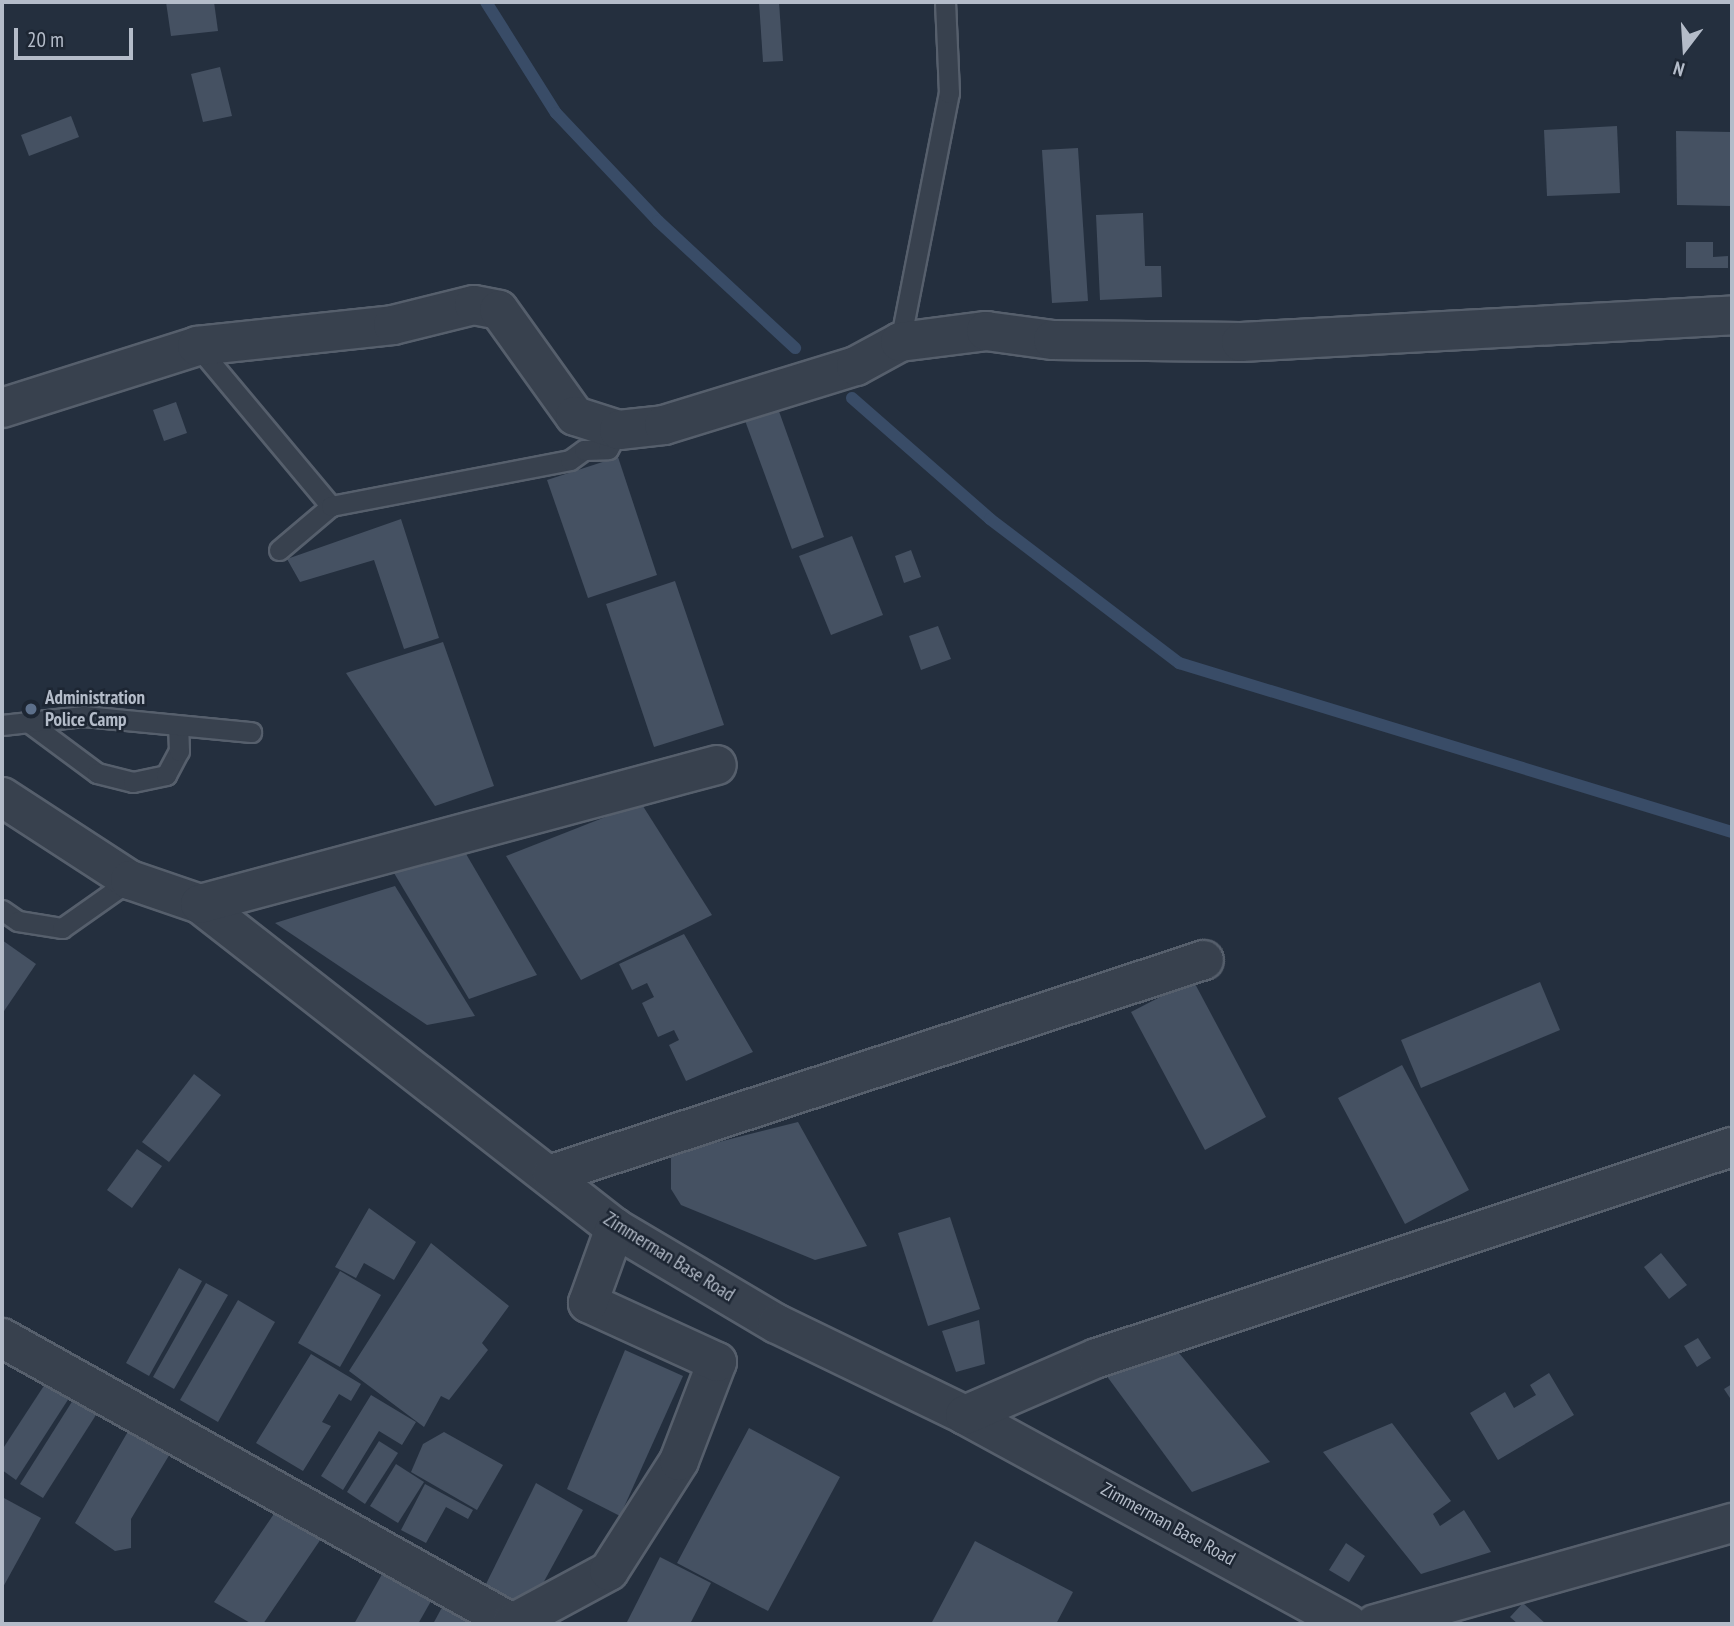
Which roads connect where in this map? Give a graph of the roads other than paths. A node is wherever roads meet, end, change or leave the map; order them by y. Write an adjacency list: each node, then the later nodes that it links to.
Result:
1 (945, 2): 3 (lane)
2 (1732, 315): 3 (street)
3 (900, 342): 6 (street)
4 (197, 346): 5 (street); 6 (street); 7 (lane)
5 (2, 408)
6 (619, 429): 7 (lane)
7 (331, 506): 8 (lane)
8 (279, 550)
9 (31, 724): 10 (lane); 11 (lane); 11 (lane)
10 (2, 725)
11 (178, 726): 12 (lane)
12 (251, 732)
13 (717, 765): 16 (street)
14 (2, 797): 15 (street, Zimmerman Base Road)
15 (130, 880): 16 (street, Zimmerman Base Road); 17 (lane)
16 (201, 904): 20 (street, Zimmerman Base Road)
17 (2, 910)
18 (1204, 960): 20 (street)
19 (1732, 1147): 23 (street)
20 (552, 1174): 21 (street, Zimmerman Base Road)
21 (615, 1228): 23 (street, Zimmerman Base Road); 25 (street)
22 (2, 1338): 25 (street)
23 (965, 1415): 26 (street, Zimmerman Base Road)
24 (1732, 1523): 27 (street)
25 (512, 1624)
26 (1348, 1624)
27 (1375, 1624)

